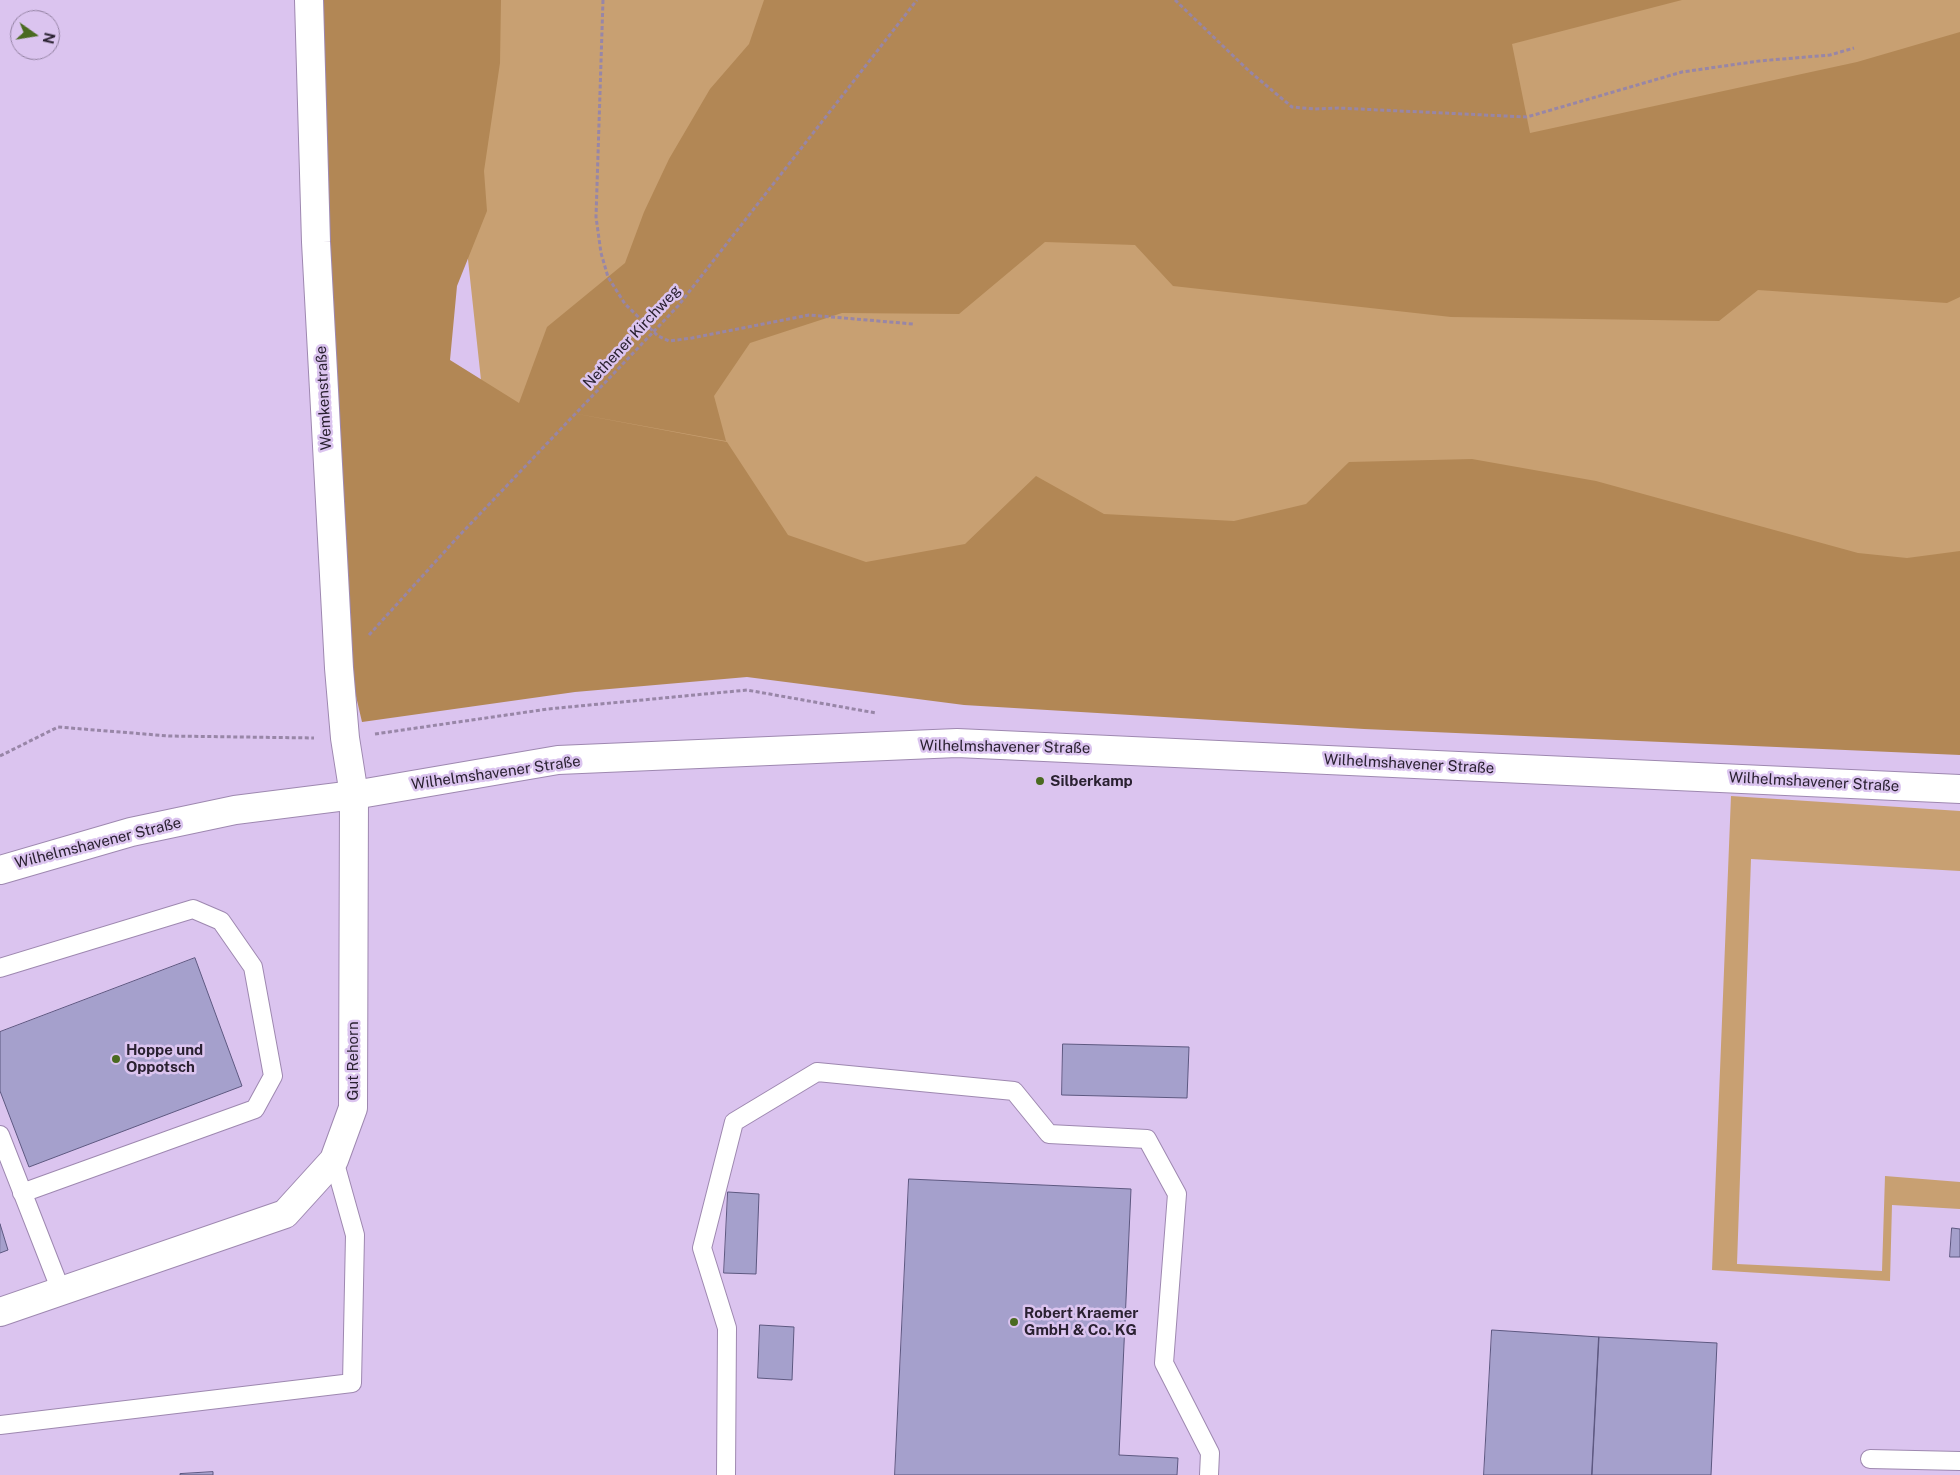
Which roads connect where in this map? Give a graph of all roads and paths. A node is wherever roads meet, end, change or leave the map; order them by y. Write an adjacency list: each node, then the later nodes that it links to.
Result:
1 (309, 0): 7 (street, Wemkenstraße)
2 (603, 0): 6 (path)
3 (917, 0): 7 (path, Nethener Kirchweg)
4 (1175, 0): 5 (path)
5 (1854, 48)
6 (914, 324)
7 (339, 668): 8 (street, Wemkenstraße)
8 (345, 738): 9 (path); 11 (street, Wemkenstraße)
9 (0, 756)
10 (1960, 789): 11 (street, Wilhelmshavener Straße)
11 (354, 795): 12 (street, Wilhelmshavener Straße); 15 (street, Gut Rehorn)
12 (0, 870)
13 (0, 968): 16 (lane)
14 (0, 1135): 16 (lane)
15 (334, 1160): 17 (street, Gut Rehorn); 19 (lane)
16 (22, 1192): 17 (lane)
17 (60, 1291): 18 (street, Gut Rehorn)
18 (0, 1312)
19 (0, 1425)
20 (1870, 1459): 21 (lane)
21 (1960, 1461)
22 (726, 1475): 23 (lane)
23 (1209, 1475)

